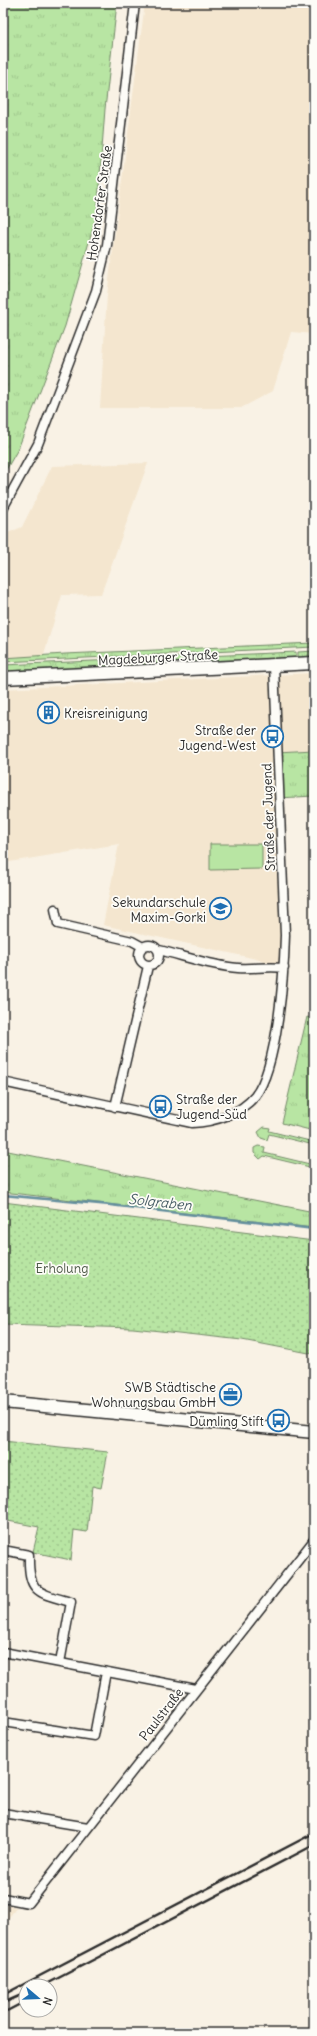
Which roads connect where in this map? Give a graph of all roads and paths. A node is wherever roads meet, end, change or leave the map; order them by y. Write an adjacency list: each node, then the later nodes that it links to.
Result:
1 (135, 3): 2 (street, Hohendorfer Straße)
2 (3, 508)
3 (314, 663): 4 (main road, Magdeburger Straße)
4 (274, 665): 5 (main road, Magdeburger Straße); 10 (street, Straße der Jugend)
5 (3, 678)
6 (55, 909): 7 (street)
7 (143, 947): 8 (street); 9 (street)
8 (158, 950): 9 (street); 10 (street)
9 (148, 966): 12 (street)
10 (284, 968): 12 (street, Straße der Jugend)
11 (3, 1082): 12 (street, Straße der Jugend)
12 (115, 1107)
13 (3, 1402): 14 (main road)
14 (314, 1432)
15 (314, 1540): 20 (street, Paulstraße)
16 (3, 1550): 18 (street)
17 (3, 1652): 18 (street)
18 (60, 1663): 19 (street)
19 (106, 1672): 20 (street); 21 (street)
20 (196, 1689): 23 (street, Paulstraße)
21 (3, 1722)
22 (3, 1813): 23 (street)
23 (88, 1827): 24 (street, Paulstraße)
24 (3, 1898)

